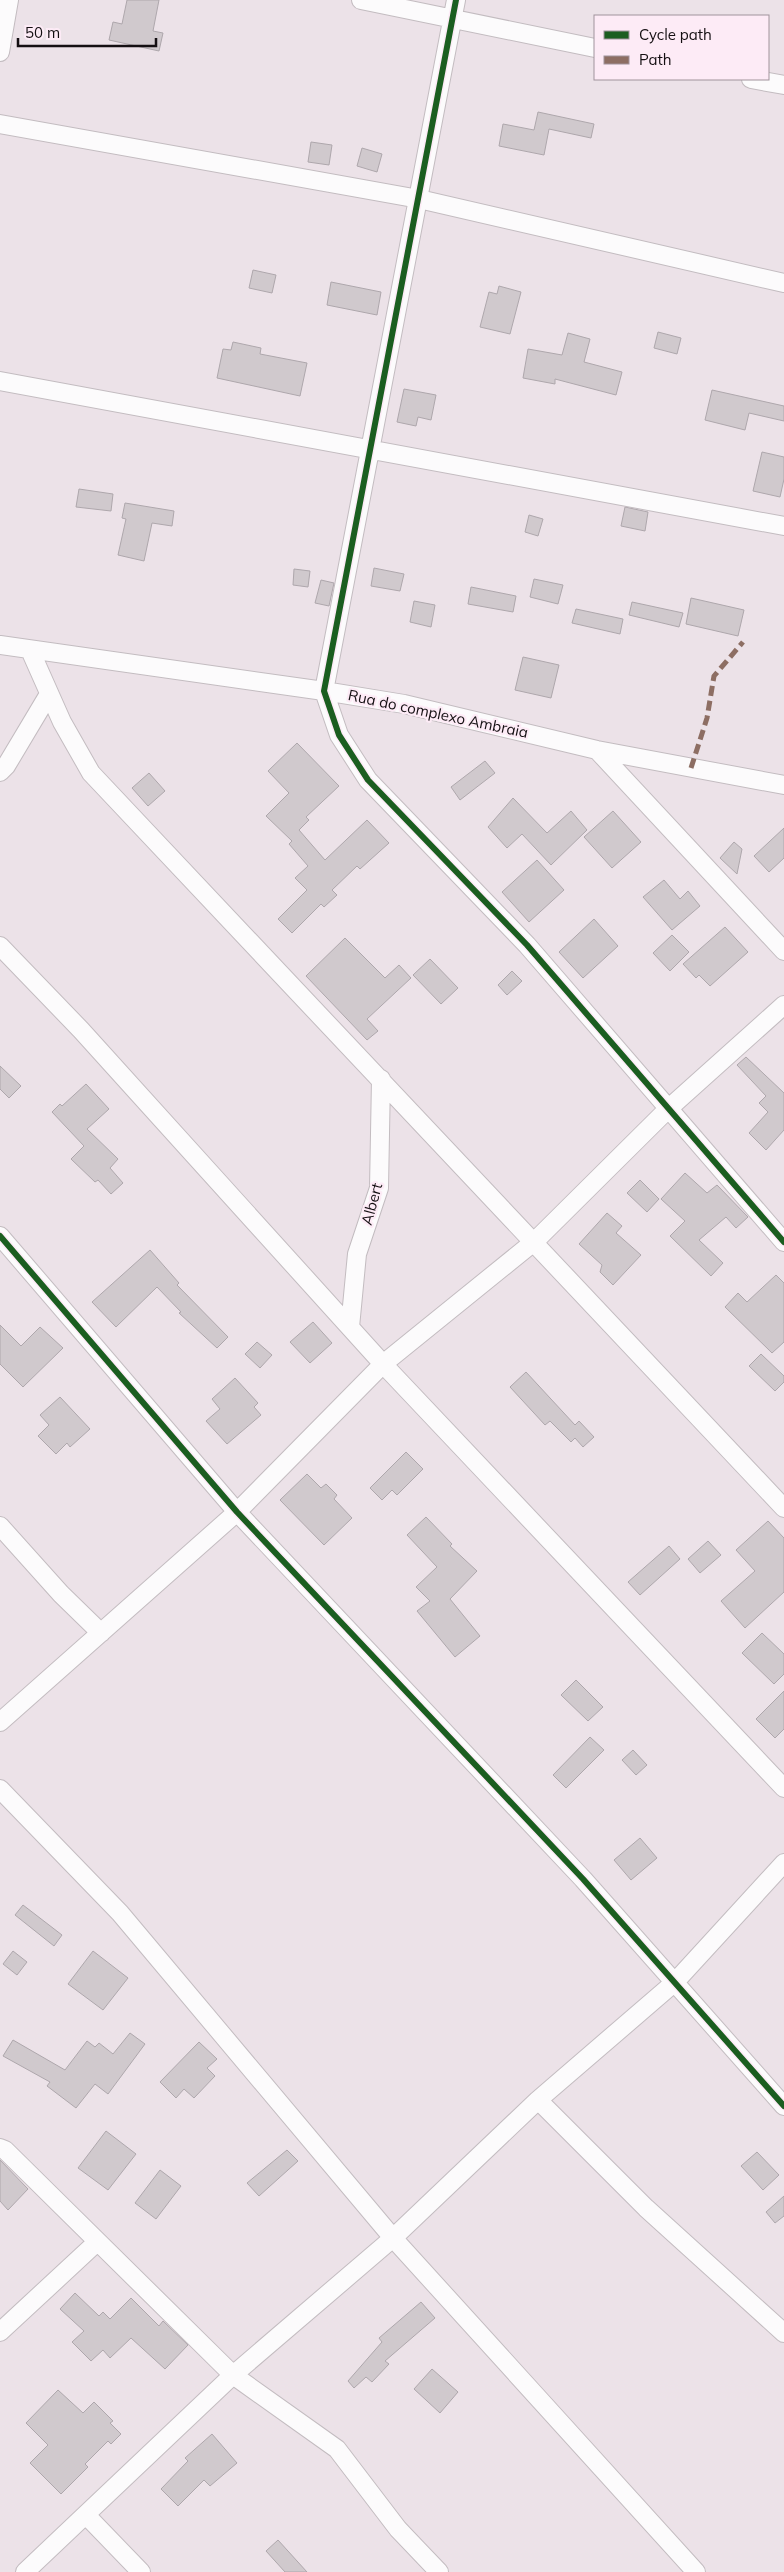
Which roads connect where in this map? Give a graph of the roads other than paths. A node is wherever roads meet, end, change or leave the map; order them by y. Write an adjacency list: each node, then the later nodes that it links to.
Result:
1 (9, 0): 6 (street)
2 (360, 0): 4 (street)
3 (456, 0): 4 (street)
4 (452, 19): 5 (street); 10 (street)
5 (594, 48)
6 (0, 52)
7 (756, 80): 8 (street)
8 (784, 86)
9 (0, 124): 10 (street)
10 (419, 199): 11 (street); 13 (street)
11 (784, 283)
12 (0, 381): 13 (street)
13 (371, 449): 14 (street); 17 (street)
14 (784, 526)
15 (0, 645): 16 (street, Rua do complexo Ambraia)
16 (30, 650): 17 (street, Rua do complexo Ambraia); 18 (street)
17 (324, 690): 19 (street, Rua do complexo Ambraia); 26 (street)
18 (49, 694): 20 (street); 25 (street)
19 (597, 750): 21 (street, Rua do complexo Ambraia); 23 (street)
20 (0, 772)
21 (783, 780)
22 (0, 946): 30 (street)
23 (784, 951)
24 (784, 1005): 26 (street)
25 (381, 1079): 28 (street); 30 (street, Albert)
26 (668, 1109): 28 (street); 29 (street)
27 (0, 1236): 33 (street)
28 (535, 1242): 31 (street); 32 (street)
29 (784, 1242)
30 (350, 1328): 31 (street)
31 (383, 1364): 33 (street); 37 (street)
32 (784, 1508)
33 (237, 1512): 35 (street); 40 (street)
34 (0, 1526): 35 (street)
35 (101, 1633): 36 (street)
36 (0, 1722)
37 (784, 1788)
38 (0, 1789): 44 (street)
39 (784, 1863): 40 (street)
40 (675, 1982): 41 (street); 42 (street)
41 (538, 2100): 44 (street); 47 (street)
42 (784, 2106)
43 (0, 2148): 45 (street)
44 (393, 2238): 48 (street); 53 (street)
45 (97, 2242): 46 (street); 48 (street)
46 (0, 2332)
47 (784, 2333)
48 (233, 2375): 49 (street); 52 (street)
49 (86, 2515): 50 (street); 51 (street)
50 (25, 2572)
51 (141, 2572)
52 (439, 2572)
53 (696, 2572)

